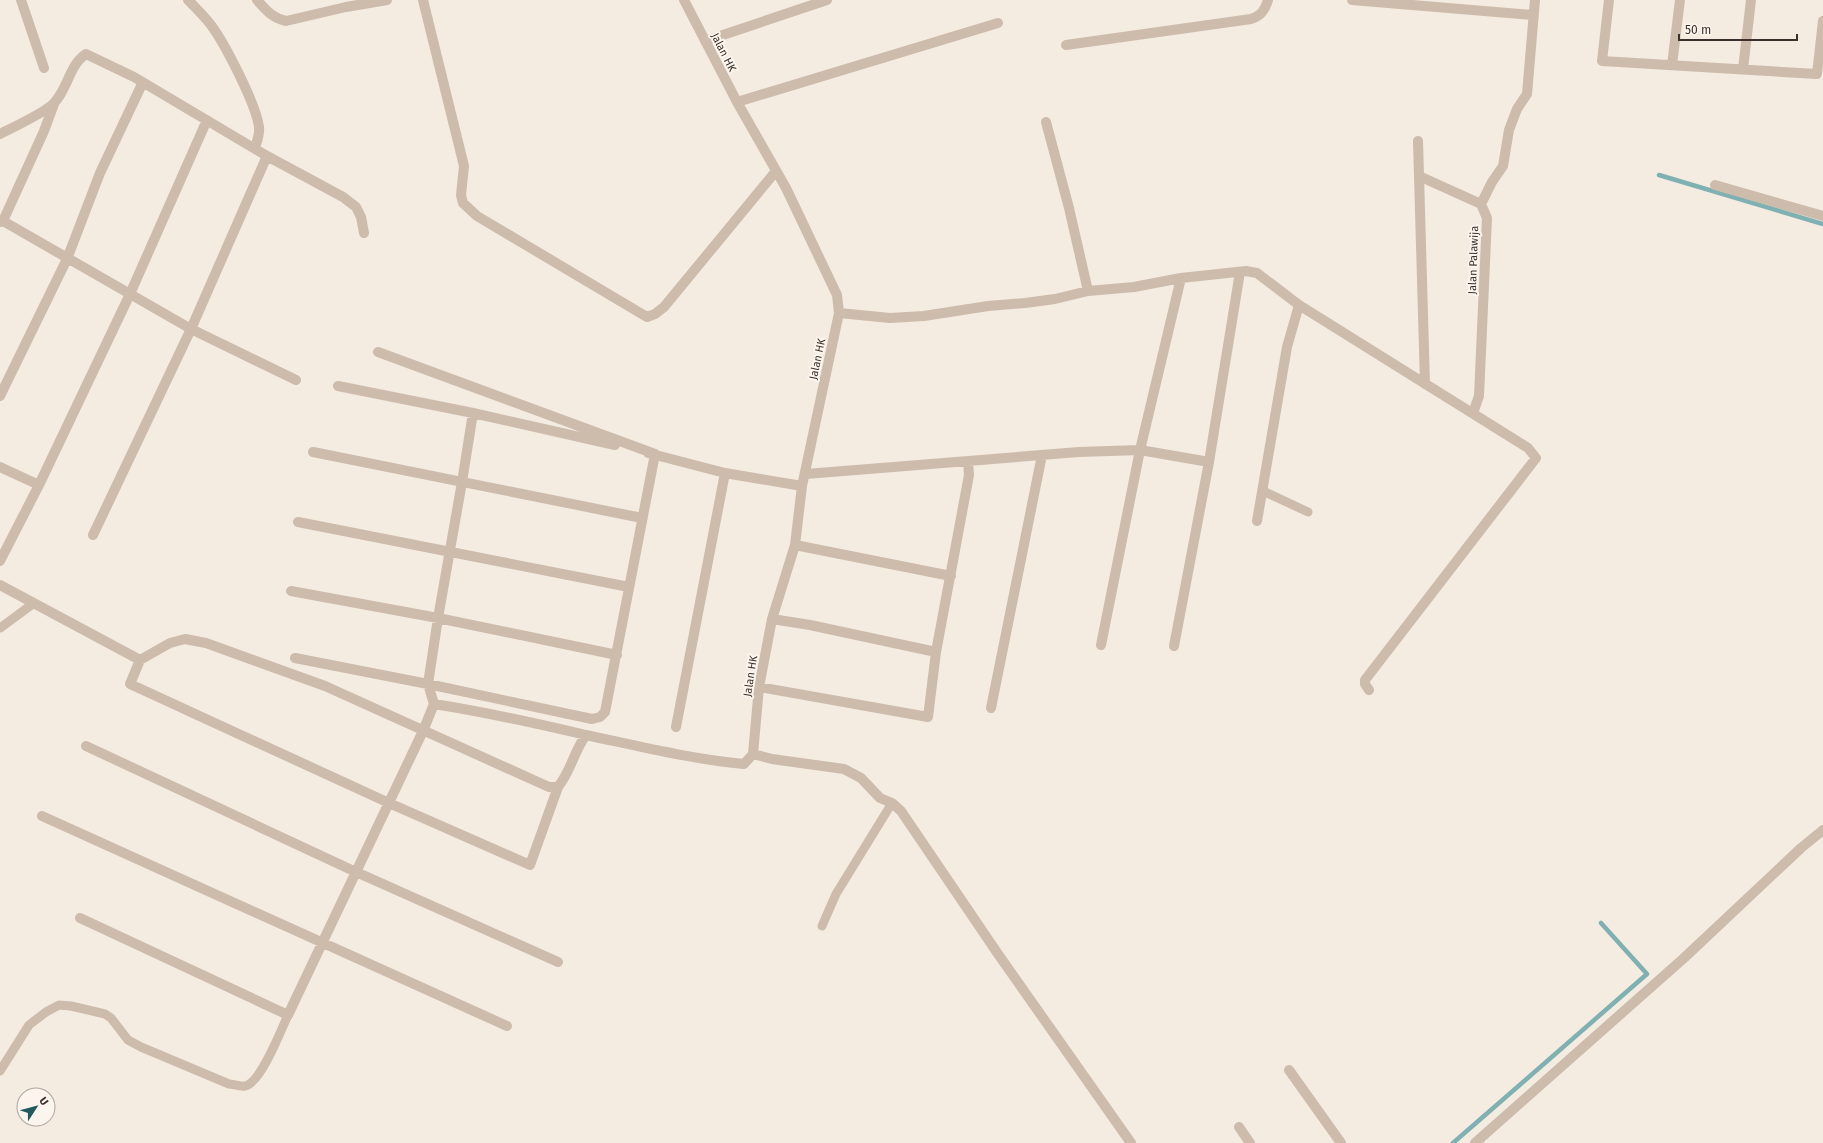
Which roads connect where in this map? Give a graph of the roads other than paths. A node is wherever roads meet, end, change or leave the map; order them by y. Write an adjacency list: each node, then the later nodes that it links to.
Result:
1 (21, 0): 20 (street)
2 (188, 0): 29 (street)
3 (257, 0): 4 (street)
4 (388, 0)
5 (423, 0): 31 (street)
6 (684, 0): 17 (street, Jalan HK)
7 (827, 0): 17 (street)
8 (1268, 0): 18 (street)
9 (1352, 0): 14 (street)
10 (1535, 0): 14 (street)
11 (1609, 0): 19 (street)
12 (1680, 0): 19 (street)
13 (1751, 0): 21 (street)
14 (1533, 15): 34 (street)
15 (1823, 21): 21 (street)
16 (998, 23): 23 (street)
17 (705, 41): 23 (street, Jalan HK)
18 (1066, 45)
19 (1672, 65): 21 (street)
20 (44, 68)
21 (1743, 69)
22 (143, 82): 24 (street); 25 (street); 38 (street)
23 (736, 102): 31 (street, Jalan HK)
24 (54, 104): 27 (street); 36 (street)
25 (207, 120): 29 (street); 42 (street)
26 (1046, 122): 41 (street)
27 (0, 134)
28 (1418, 141): 32 (street)
29 (255, 148): 30 (street)
30 (267, 156): 37 (street); 45 (street)
31 (776, 170): 44 (street, Jalan HK)
32 (1419, 176): 34 (street); 48 (street)
33 (1715, 185): 35 (street)
34 (1481, 204): 52 (street, Jalan Palawija)
35 (1823, 216)
36 (1, 221): 38 (street)
37 (364, 233)
38 (67, 259): 42 (street); 50 (street)
39 (1240, 272): 40 (street); 43 (street); 58 (street)
40 (1181, 278): 41 (street); 53 (street)
41 (1088, 291): 44 (street)
42 (130, 294): 45 (street); 63 (street)
43 (1299, 305): 48 (street); 65 (street)
44 (839, 313): 61 (street, Jalan HK)
45 (191, 329): 47 (street); 70 (street)
46 (378, 352): 55 (street)
47 (296, 380)
48 (1425, 384): 52 (street)
49 (338, 386): 51 (street)
50 (0, 396)
51 (473, 413): 55 (street); 62 (street)
52 (1473, 413): 90 (street)
53 (1140, 450): 56 (street); 58 (street); 82 (street)
54 (313, 452): 62 (street)
55 (655, 454): 60 (street); 67 (street)
56 (1042, 455): 57 (street); 92 (street)
57 (968, 461): 61 (street); 74 (street)
58 (1209, 462): 83 (street)
59 (0, 467): 63 (street)
60 (726, 473): 64 (street); 93 (street)
61 (806, 474): 64 (street, Jalan HK)
62 (462, 482): 67 (street); 72 (street)
63 (39, 485): 73 (street)
64 (802, 486): 71 (street, Jalan HK)
65 (1263, 491): 66 (lane); 68 (street)
66 (1308, 512)
67 (642, 518): 76 (street)
68 (1257, 521)
69 (298, 522): 72 (street)
70 (93, 535)
71 (795, 545): 74 (street); 80 (street, Jalan HK)
72 (450, 552): 76 (street); 79 (street)
73 (0, 561)
74 (951, 576): 84 (street)
75 (0, 585): 78 (street)
76 (630, 587): 85 (street)
77 (291, 591): 79 (street)
78 (34, 603): 81 (lane); 87 (street)
79 (438, 618): 85 (street); 88 (street)
80 (772, 619): 84 (street); 89 (street, Jalan HK)
81 (0, 628)
82 (1101, 645)
83 (1174, 646)
84 (936, 652): 89 (street)
85 (616, 655): 88 (street)
86 (295, 658): 88 (street)
87 (140, 660): 94 (street); 99 (street)
88 (428, 684): 91 (street)
89 (759, 686): 97 (street, Jalan HK)
90 (1369, 690)
91 (434, 704): 94 (street); 95 (street)
92 (991, 708)
93 (676, 727)
94 (423, 731): 98 (street); 99 (street)
95 (586, 735): 97 (street); 98 (street)
96 (86, 746): 103 (street)
97 (753, 754): 100 (street)
98 (558, 787): 99 (street)
99 (389, 803): 103 (street)
100 (892, 803): 105 (lane); 113 (street)
101 (42, 816): 106 (street)
102 (1823, 830): 116 (street)
103 (356, 872): 106 (street); 107 (street)
104 (80, 918): 108 (street)
105 (822, 926)
106 (322, 943): 108 (street); 109 (street)
107 (558, 962)
108 (288, 1015): 111 (lane)
109 (507, 1026)
110 (1289, 1070): 115 (street)
111 (0, 1071)
112 (1239, 1128): 114 (street)
113 (1131, 1143)
114 (1250, 1143)
115 (1341, 1143)
116 (1475, 1143)

